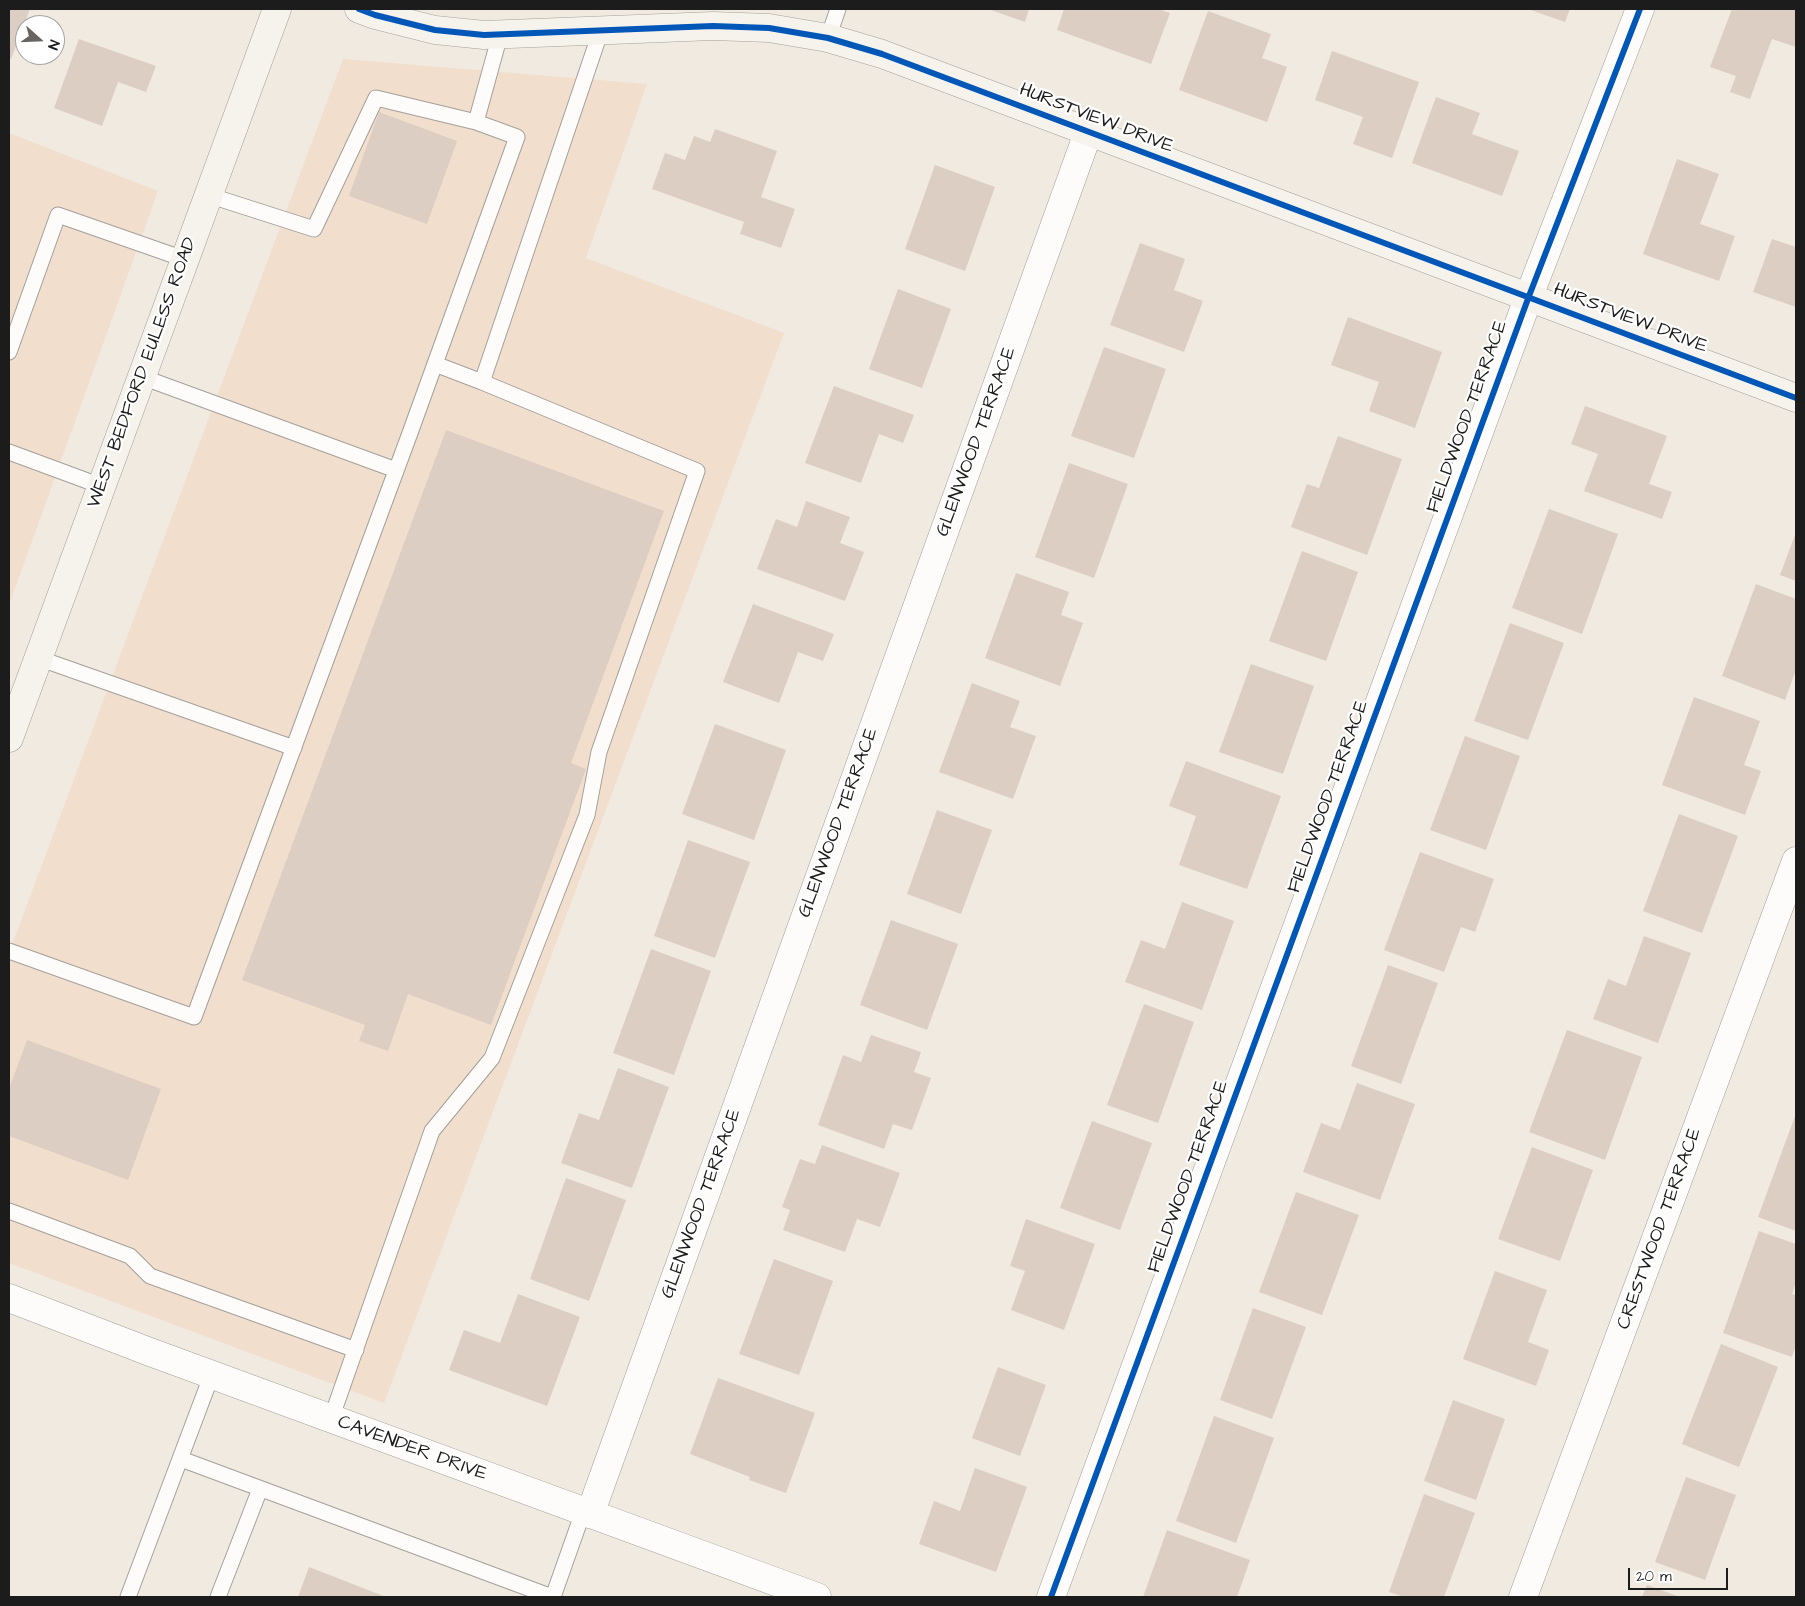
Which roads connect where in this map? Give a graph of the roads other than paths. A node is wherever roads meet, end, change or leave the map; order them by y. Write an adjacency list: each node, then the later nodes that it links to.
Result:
1 (277, 9): 10 (street, WEST BEDFORD EULESS ROAD)
2 (359, 9): 6 (street, HURSTVIEW DRIVE)
3 (838, 9): 7 (lane)
4 (1640, 9): 12 (street, FIELDWOOD TERRACE)
5 (601, 30): 6 (street, HURSTVIEW DRIVE); 7 (street, HURSTVIEW DRIVE); 16 (lane)
6 (500, 35): 8 (lane)
7 (828, 38): 9 (street, HURSTVIEW DRIVE)
8 (476, 122): 10 (lane); 14 (lane)
9 (1088, 132): 12 (street, HURSTVIEW DRIVE); 33 (street, GLENWOOD TERRACE)
10 (208, 195): 11 (street, WEST BEDFORD EULESS ROAD)
11 (184, 259): 13 (lane); 15 (street, WEST BEDFORD EULESS ROAD)
12 (1528, 296): 17 (street, HURSTVIEW DRIVE); 38 (street, FIELDWOOD TERRACE)
13 (9, 352)
14 (435, 364): 16 (lane); 19 (lane)
15 (142, 377): 19 (lane); 20 (street, WEST BEDFORD EULESS ROAD)
16 (482, 382): 28 (lane)
17 (1796, 398)
18 (9, 452): 20 (lane)
19 (396, 470): 23 (lane)
20 (101, 486): 21 (street, WEST BEDFORD EULESS ROAD)
21 (38, 658): 22 (street, WEST BEDFORD EULESS ROAD); 23 (lane)
22 (9, 738)
23 (294, 748): 25 (lane)
24 (1796, 861): 39 (street, CRESTWOOD TERRACE)
25 (9, 952)
26 (9, 1211): 28 (lane)
27 (9, 1298): 29 (street, CAVENDER DRIVE)
28 (356, 1350): 30 (lane)
29 (212, 1374): 30 (street, CAVENDER DRIVE); 31 (lane)
30 (331, 1419): 33 (street, CAVENDER DRIVE)
31 (182, 1460): 32 (lane); 34 (lane)
32 (260, 1488): 35 (lane); 36 (lane)
33 (587, 1513): 36 (lane); 37 (street, CAVENDER DRIVE)
34 (128, 1597)
35 (218, 1597)
36 (553, 1597)
37 (817, 1597)
38 (1050, 1597)
39 (1523, 1597)

